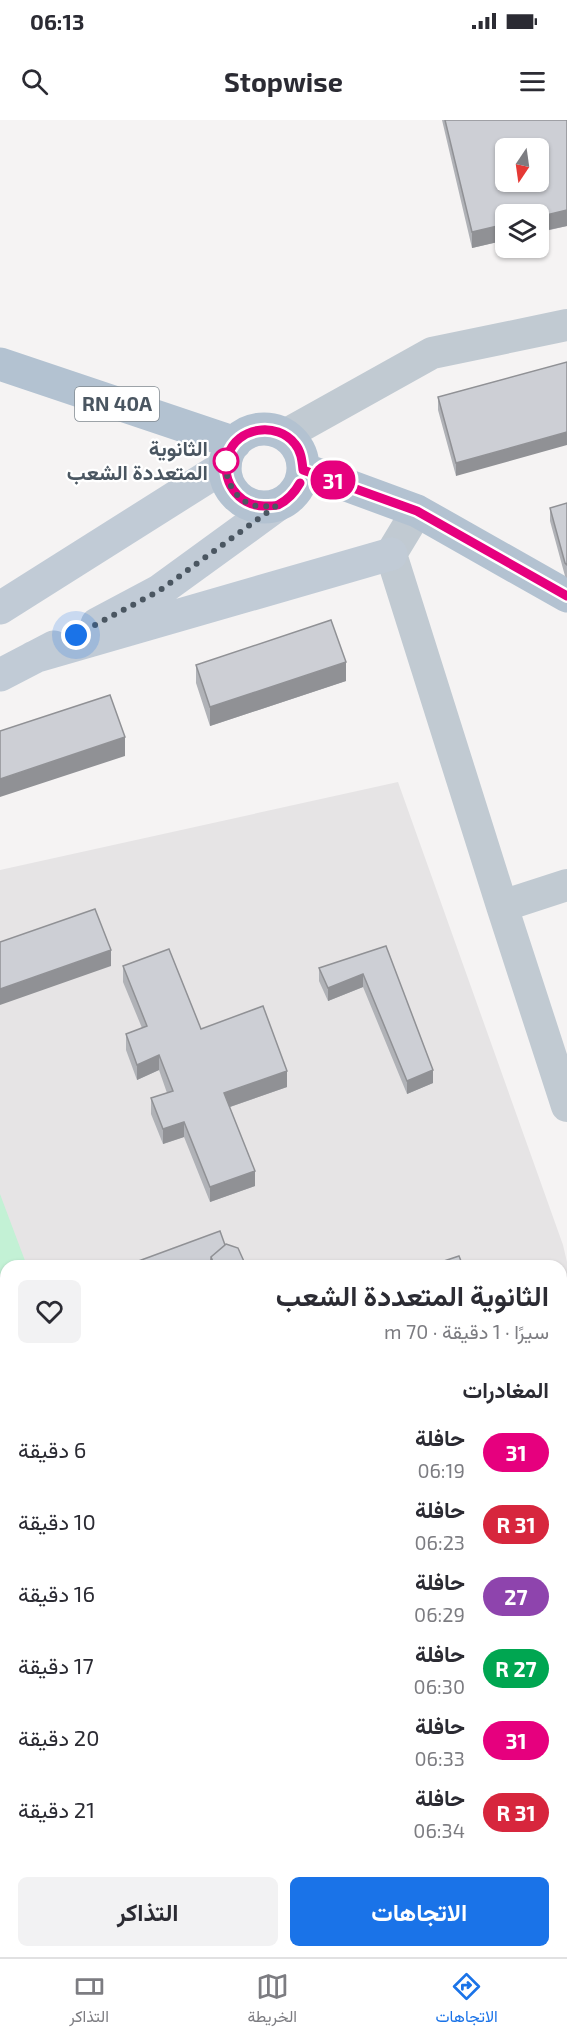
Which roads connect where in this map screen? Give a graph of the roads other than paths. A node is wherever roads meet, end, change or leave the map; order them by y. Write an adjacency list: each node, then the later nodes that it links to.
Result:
1 (567, 325): 3 (street)
2 (0, 364): 4 (main road, RN 40A)
3 (285, 435): 4 (main road); 5 (main road)
4 (230, 454): 6 (main road); 10 (street)
5 (303, 470): 6 (main road); 7 (main road)
6 (276, 506): 11 (street)
7 (417, 511): 8 (street); 9 (main road)
8 (391, 554): 11 (street); 14 (street)
9 (567, 596)
10 (0, 608)
11 (34, 657): 12 (street)
12 (0, 675)
13 (567, 885): 14 (street)
14 (502, 906): 15 (street)
15 (565, 1091)

